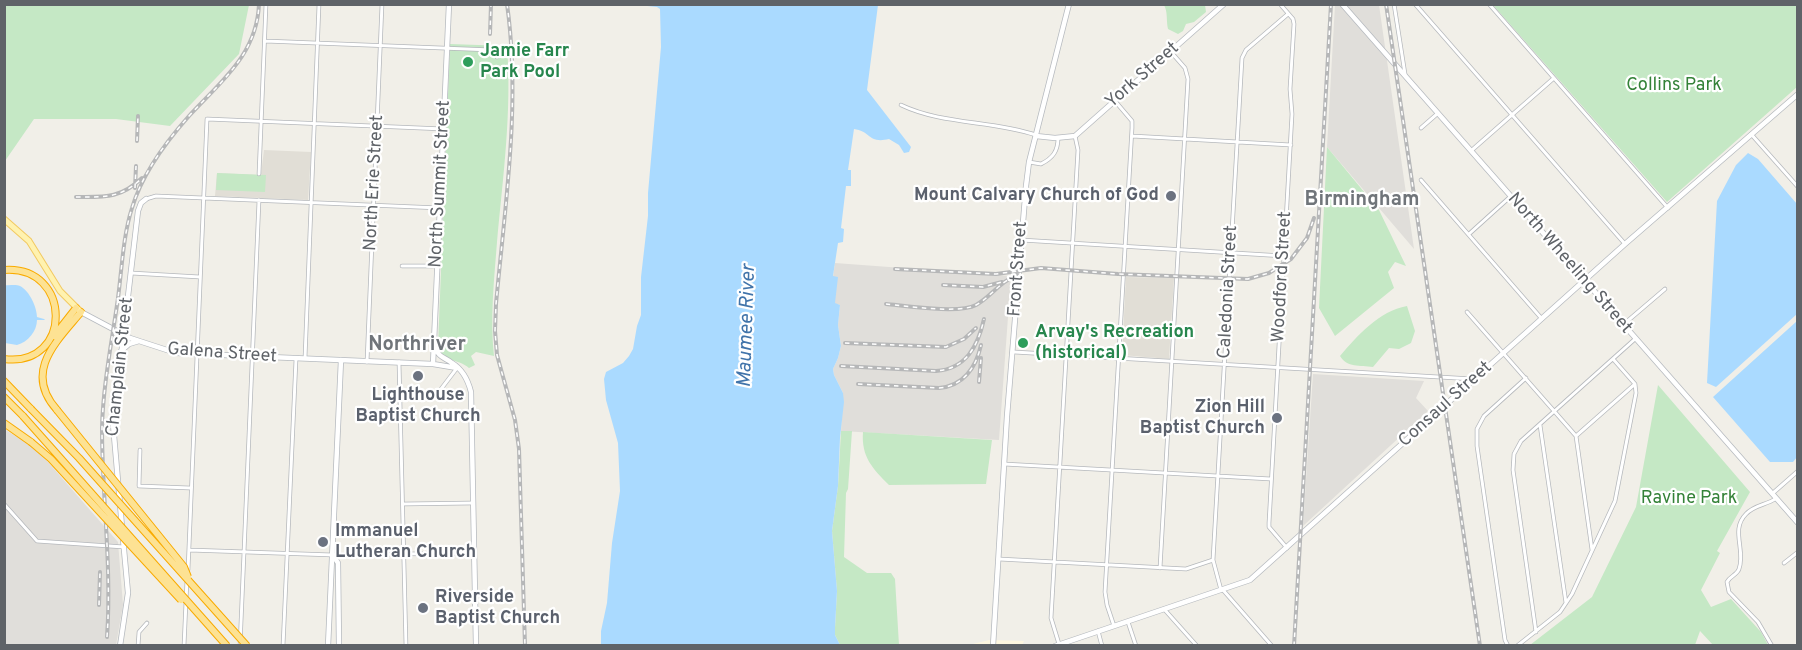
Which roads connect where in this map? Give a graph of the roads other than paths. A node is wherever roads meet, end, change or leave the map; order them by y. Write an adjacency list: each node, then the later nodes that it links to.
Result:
1 (266, 4): 13 (street)
2 (319, 4): 14 (street)
3 (382, 4): 15 (street, North Erie Street)
4 (449, 4): 16 (street, North Summit Street)
5 (1069, 4): 32 (street, Front Street)
6 (1224, 4): 17 (street, York Street)
7 (1280, 4): 12 (street, Woodford Street)
8 (1342, 4): 20 (street, North Wheeling Street)
9 (1394, 4): 20 (street)
10 (1415, 4): 25 (street)
11 (1489, 4): 19 (street)
12 (1288, 14): 37 (street, Caledonia Street); 38 (street, Woodford Street)
13 (265, 40): 14 (street); 26 (street)
14 (318, 43): 15 (street); 27 (street)
15 (381, 45): 16 (street); 28 (street, North Erie Street)
16 (447, 48): 18 (street); 30 (street, North Summit Street)
17 (1171, 51): 22 (street, York Street); 36 (street)
18 (497, 57)
19 (1554, 78): 25 (street); 51 (street)
20 (1406, 79): 24 (street, North Wheeling Street)
21 (1797, 95): 31 (street, Consaul Street)
22 (1115, 101): 33 (street, York Street); 34 (street)
23 (901, 105): 32 (street)
24 (1437, 114): 29 (street); 39 (street, North Wheeling Street)
25 (1512, 115): 39 (street); 56 (street)
26 (261, 121): 27 (street); 41 (street); 44 (street)
27 (314, 124): 28 (street); 48 (street)
28 (378, 126): 30 (street); 49 (street, North Erie Street)
29 (1421, 128)
30 (444, 129): 50 (street, North Summit Street)
31 (1751, 134): 43 (street); 51 (street, Consaul Street)
32 (1036, 135): 35 (street); 40 (street, Front Street)
33 (1075, 136): 35 (street); 55 (street)
34 (1132, 136): 36 (street); 57 (street)
35 (1058, 137): 40 (street)
36 (1184, 139): 37 (street); 58 (street)
37 (1238, 142): 38 (street); 59 (street, Caledonia Street)
38 (1291, 145): 60 (street, Woodford Street)
39 (1470, 151): 45 (street, North Wheeling Street)
40 (1029, 162): 54 (street, Front Street)
41 (259, 174)
42 (1421, 180): 53 (street)
43 (1797, 187)
44 (203, 197): 46 (street); 47 (street); 65 (street)
45 (1510, 197): 53 (street); 66 (street, North Wheeling Street)
46 (146, 199): 64 (street, Champlain Street)
47 (259, 200): 48 (street); 82 (street)
48 (311, 202): 49 (street); 85 (street)
49 (374, 206): 50 (street); 90 (street, North Erie Street)
50 (440, 208): 62 (street, North Summit Street)
51 (1668, 208): 56 (street, Consaul Street)
52 (4, 219): 68 (main road, Galena Street)
53 (1469, 234): 70 (street)
54 (1021, 240): 55 (street); 78 (street, Front Street)
55 (1072, 244): 57 (street); 81 (street)
56 (1625, 244): 66 (street, Consaul Street)
57 (1126, 247): 58 (street); 86 (street)
58 (1179, 250): 59 (street); 89 (street)
59 (1231, 253): 60 (street); 93 (street, Caledonia Street)
60 (1284, 256): 94 (street, Woodford Street)
61 (402, 266): 62 (street)
62 (437, 266): 76 (street, North Summit Street)
63 (4, 270): 74 (highway)
64 (131, 273): 65 (street); 72 (street, Champlain Street)
65 (200, 277): 80 (street)
66 (1584, 281): 70 (street, Consaul Street); 71 (street, North Wheeling Street)
67 (1665, 289): 71 (street)
68 (79, 310): 72 (street, Galena Street); 74 (highway); 136 (highway, bridge)
69 (1467, 312): 79 (street)
70 (1542, 319): 79 (street, Consaul Street)
71 (1623, 325): 73 (street, North Wheeling Street)
72 (123, 334): 75 (street, Galena Street); 77 (street, Champlain Street)
73 (1635, 339): 87 (street); 115 (street, North Wheeling Street)
74 (50, 340): 83 (highway)
75 (139, 341): 77 (street); 80 (street, Galena Street)
76 (433, 343): 92 (street, North Summit Street); 95 (street)
77 (121, 351): 120 (street, Champlain Street, bridge)
78 (1014, 352): 81 (street); 107 (street, Front Street)
79 (1504, 354): 96 (street); 97 (street, Consaul Street)
80 (196, 355): 82 (street, Galena Street); 114 (street)
81 (1066, 355): 86 (street); 108 (street)
82 (252, 357): 84 (street, Galena Street); 125 (street)
83 (4, 359)
84 (296, 359): 85 (street, Galena Street); 127 (street)
85 (304, 359): 88 (street, Galena Street)
86 (1119, 359): 89 (street); 109 (street)
87 (1613, 359): 99 (street); 102 (street)
88 (341, 360): 90 (street, Galena Street); 128 (street)
89 (1172, 361): 93 (street); 111 (street)
90 (367, 362): 91 (street, Galena Street)
91 (399, 363): 92 (street, Galena Street); 118 (street)
92 (433, 364): 95 (street, Galena Street)
93 (1225, 365): 94 (street); 112 (street, Caledonia Street)
94 (1278, 367): 97 (street); 113 (street, Woodford Street)
95 (457, 368): 100 (street); 116 (street)
96 (1526, 378): 102 (street); 164 (street)
97 (1475, 379): 121 (street, Consaul Street)
98 (4, 381): 136 (highway, bridge)
99 (1635, 384): 105 (street); 123 (street)
100 (441, 388)
101 (4, 397): 150 (highway, bridge)
102 (1555, 411): 104 (street); 105 (street)
103 (4, 423): 150 (highway, bridge)
104 (1539, 425): 138 (street); 146 (street)
105 (1576, 436): 123 (street)
106 (140, 450): 114 (street, Champlain Street)
107 (1004, 464): 108 (street); 130 (street, Front Street)
108 (1059, 467): 109 (street); 132 (street)
109 (1113, 470): 111 (street); 134 (street)
110 (1797, 471): 115 (street)
111 (1166, 473): 112 (street); 135 (street)
112 (1219, 476): 113 (street); 131 (street, Caledonia Street)
113 (1271, 479): 121 (street, Woodford Street)
114 (190, 488): 122 (street)
115 (1774, 496): 119 (street, North Wheeling Street); 166 (street)
116 (473, 503): 118 (street); 126 (street)
117 (4, 504): 120 (street)
118 (403, 504): 129 (street)
119 (1797, 523)
120 (124, 545): 147 (street, Champlain Street)
121 (1287, 548): 137 (street, Consaul Street)
122 (189, 550): 125 (street); 149 (street)
123 (1592, 551): 138 (street)
124 (1797, 552): 133 (street)
125 (243, 553): 127 (street); 151 (street)
126 (474, 553): 129 (street); 157 (street)
127 (288, 554): 128 (street); 153 (street)
128 (333, 555): 129 (street); 143 (street); 144 (street)
129 (404, 555): 156 (street)
130 (999, 559): 132 (street); 158 (street, Front Street)
131 (1213, 560): 135 (street); 137 (street, Caledonia Street)
132 (1054, 563): 134 (street); 159 (street)
133 (1784, 563)
134 (1108, 566): 135 (street); 142 (street)
135 (1160, 568)
136 (191, 583): 152 (highway, bridge)
137 (1222, 590): 139 (street, Consaul Street); 163 (street)
138 (1566, 604): 146 (street)
139 (1164, 609): 140 (street, Consaul Street); 162 (street)
140 (1128, 621): 142 (street, Consaul Street); 161 (street)
141 (147, 623): 148 (street)
142 (1114, 626): 145 (street, Consaul Street)
143 (339, 628): 144 (street); 155 (street)
144 (329, 629): 154 (street)
145 (1098, 631): 159 (street, Consaul Street); 160 (street)
146 (1536, 632): 165 (street)
147 (120, 645)
148 (138, 645)
149 (184, 645)
150 (226, 645)
151 (240, 645)
152 (247, 645)
153 (283, 645)
154 (328, 645)
155 (339, 645)
156 (406, 645)
157 (476, 645)
158 (993, 645)
159 (1058, 645)
160 (1102, 645)
161 (1136, 645)
162 (1197, 645)
163 (1272, 645)
164 (1508, 645)
165 (1517, 645)
166 (1772, 645)

